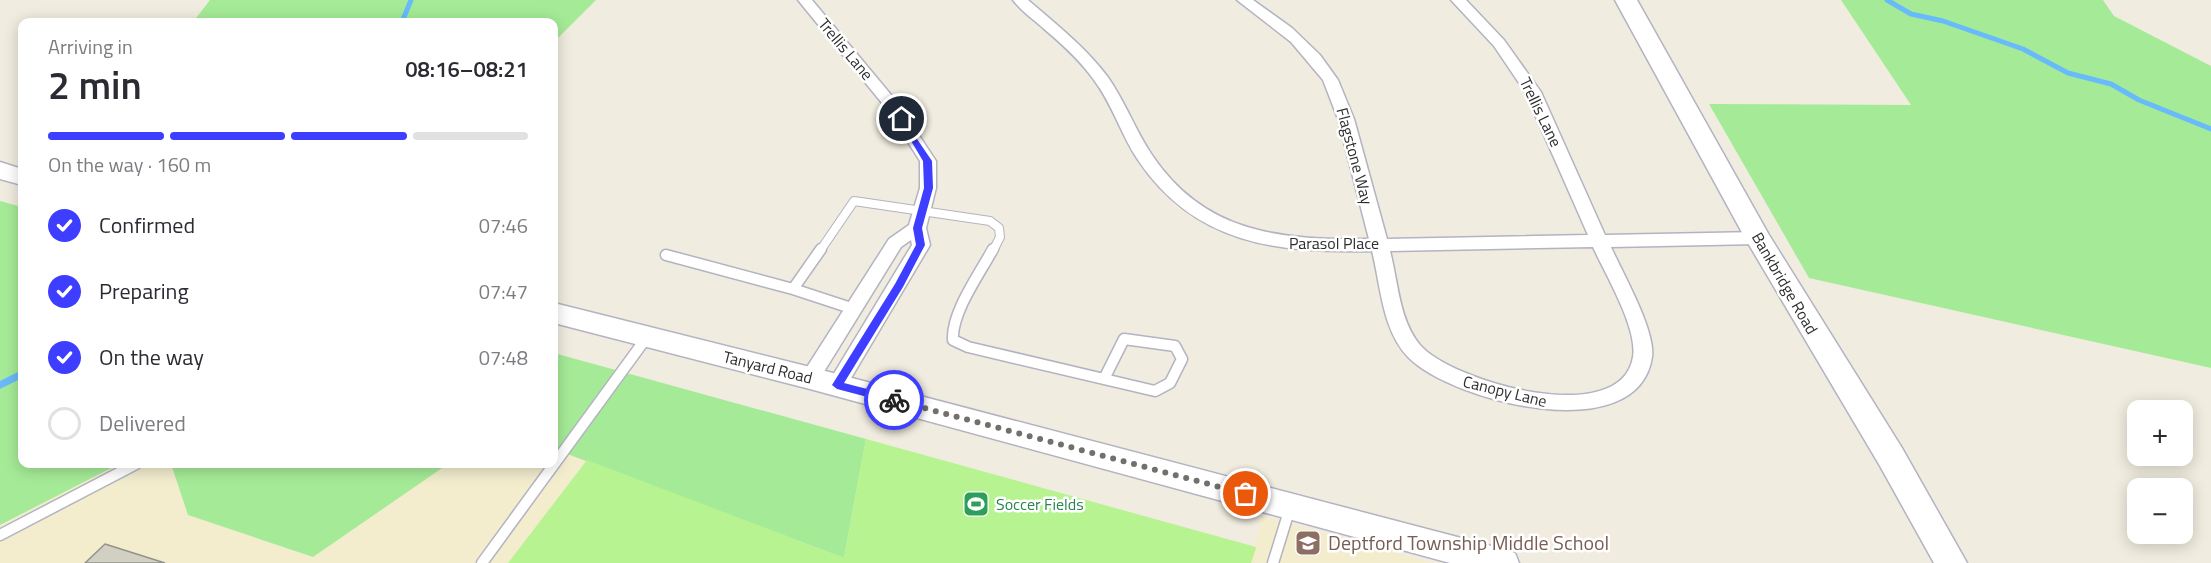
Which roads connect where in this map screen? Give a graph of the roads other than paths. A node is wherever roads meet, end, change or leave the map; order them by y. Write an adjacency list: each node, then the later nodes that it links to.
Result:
1 (805, 0): 8 (street, Trellis Lane)
2 (1020, 0): 11 (street, Parasol Place)
3 (1244, 0): 11 (street, Flagstone Way)
4 (1458, 0): 10 (street, Trellis Lane)
5 (1626, 0): 9 (street, Bankbridge Road)
6 (0, 170): 7 (street)
7 (18, 176)
8 (920, 220): 13 (lane); 14 (street); 17 (lane); 18 (street, Trellis Lane)
9 (1758, 238): 10 (street, Parasol Place); 27 (street, Bankbridge Road)
10 (1600, 240): 11 (street, Parasol Place); 11 (street, Canopy Lane)
11 (1380, 244)
12 (666, 255): 13 (lane)
13 (793, 289): 14 (lane)
14 (854, 309): 18 (street)
15 (558, 314): 16 (street, Tanyard Road)
16 (646, 337): 18 (street, Tanyard Road); 19 (lane)
17 (1104, 379): 17 (lane)
18 (824, 381): 22 (street, Tanyard Road)
19 (558, 458)
20 (128, 468): 23 (lane)
21 (551, 468): 24 (lane)
22 (1291, 506): 25 (lane); 26 (street, Tanyard Road)
23 (0, 535)
24 (482, 563)
25 (1273, 563)
26 (1503, 563)
27 (1951, 563)

